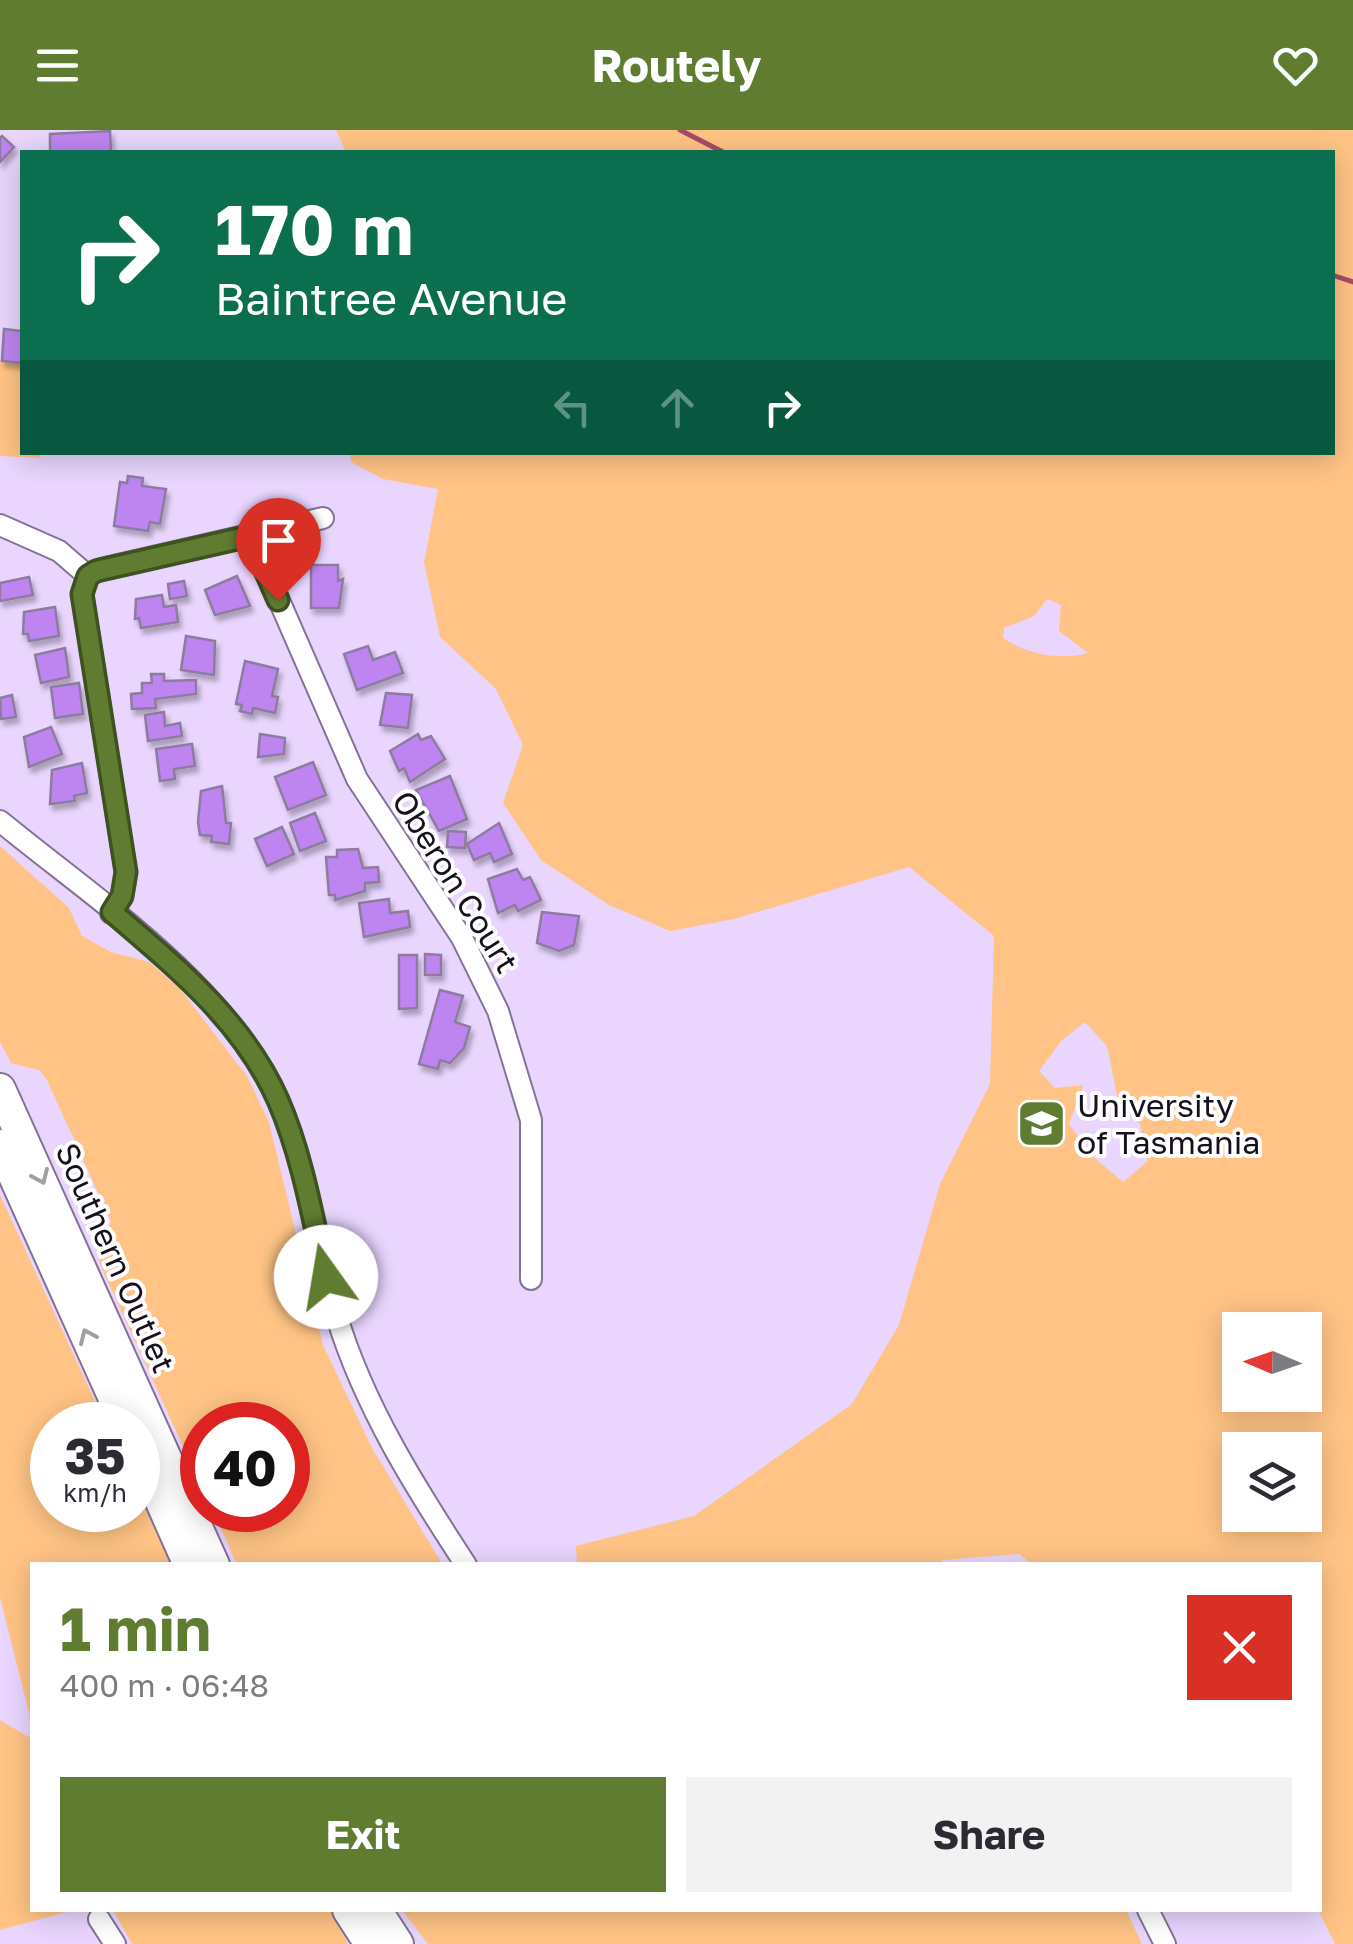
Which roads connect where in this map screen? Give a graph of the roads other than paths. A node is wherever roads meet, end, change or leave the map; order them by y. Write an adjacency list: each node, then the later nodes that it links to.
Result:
1 (323, 518): 3 (street)
2 (0, 525): 4 (street)
3 (250, 536): 4 (street); 9 (street, Oberon Court)
4 (88, 576): 6 (street)
5 (0, 821): 6 (street)
6 (112, 912): 14 (street)
7 (0, 1089): 13 (highway, Southern Outlet, one-way to 13)
8 (0, 1144): 10 (highway, Southern Outlet, one-way to 8)
9 (531, 1279)
10 (116, 1402)
11 (160, 1500): 12 (highway)
12 (188, 1562)
13 (213, 1562)
14 (464, 1562)
15 (349, 1912): 20 (highway)
16 (377, 1912): 21 (highway)
17 (1149, 1912): 22 (street)
18 (98, 1919): 19 (street)
19 (115, 1944)
20 (370, 1944)
21 (398, 1944)
22 (1165, 1944)

